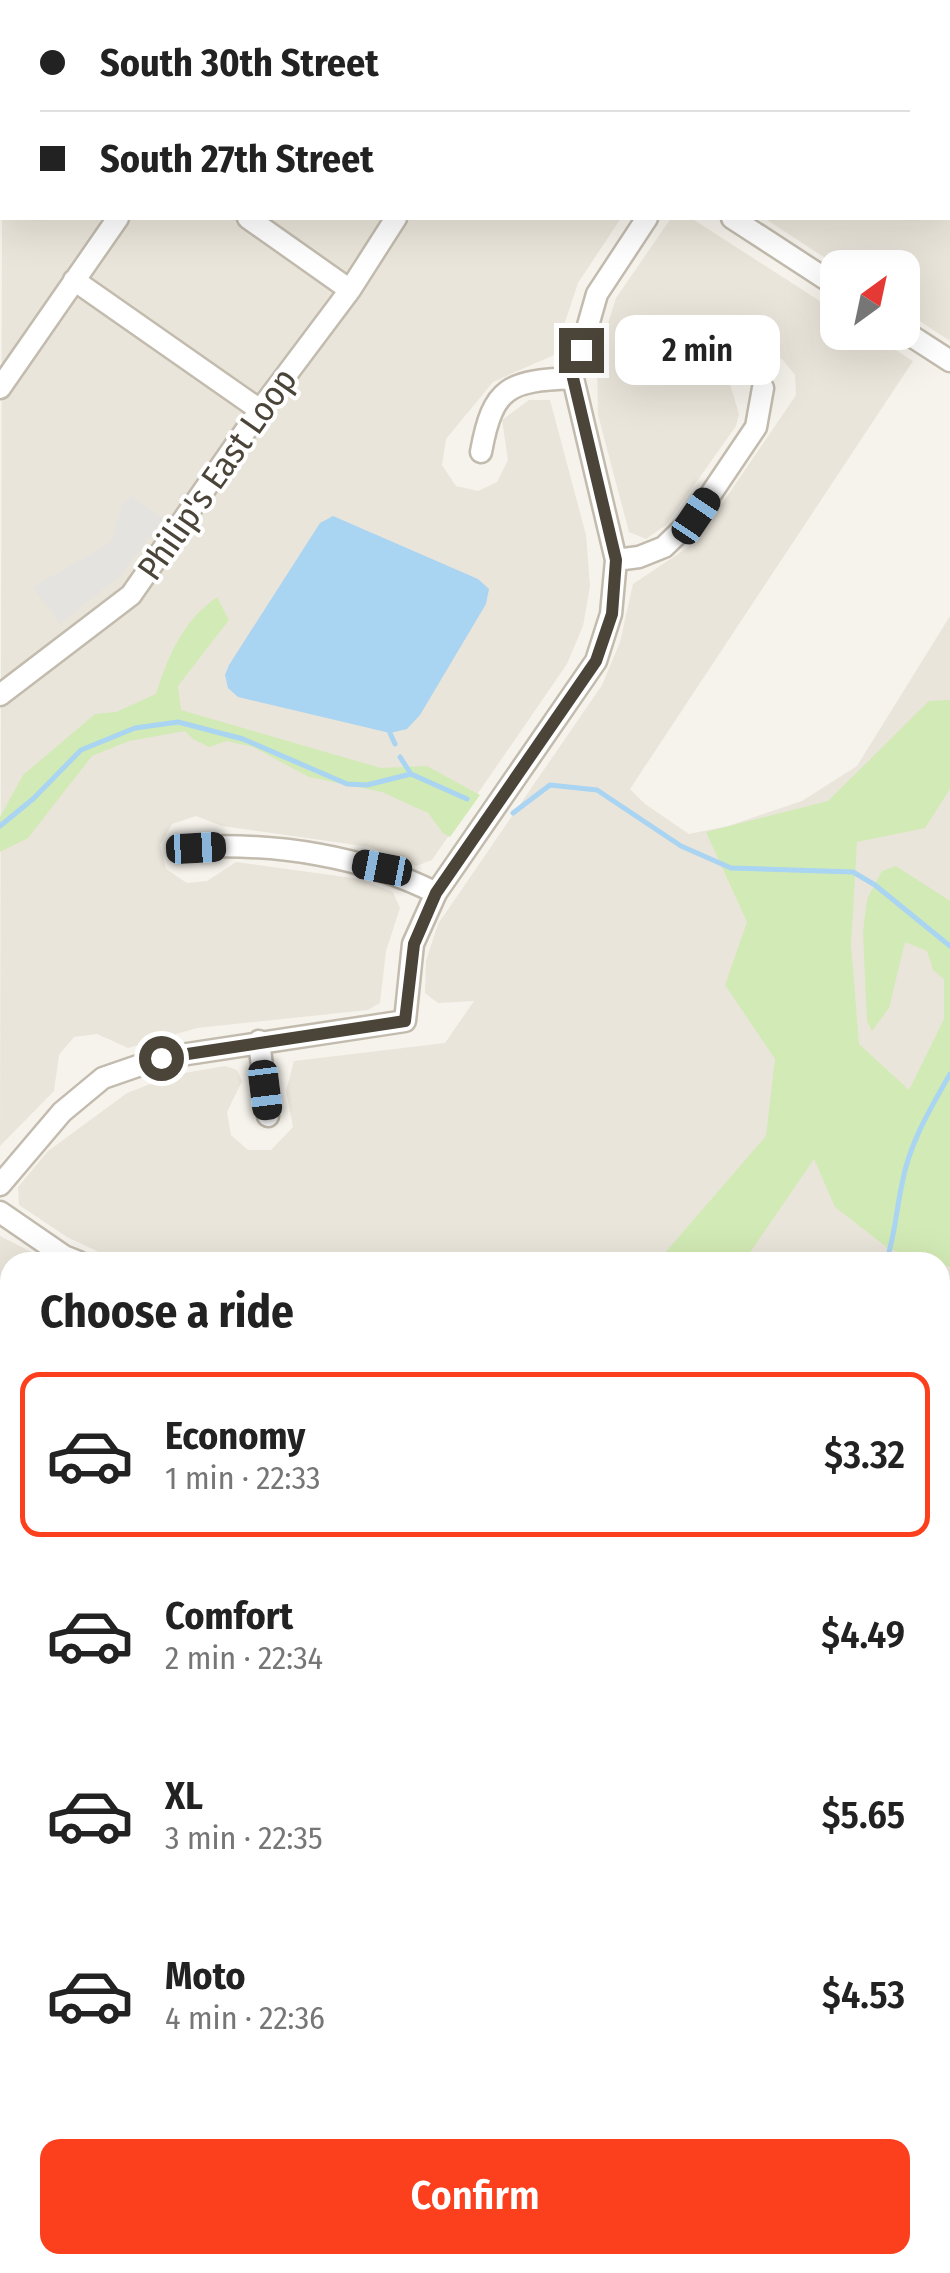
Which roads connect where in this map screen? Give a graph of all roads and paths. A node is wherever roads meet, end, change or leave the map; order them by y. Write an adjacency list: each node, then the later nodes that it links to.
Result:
1 (117, 220): 7 (street)
2 (251, 220): 8 (street)
3 (395, 220): 8 (street, Philip's East Loop)
4 (646, 220): 11 (street)
5 (735, 220): 6 (street)
6 (820, 275)
7 (74, 280): 12 (street); 14 (street)
8 (350, 290): 14 (street, Philip's East Loop)
9 (920, 342): 10 (street)
10 (950, 361)
11 (573, 378): 15 (street); 16 (street)
12 (0, 388)
13 (764, 388): 16 (street)
14 (260, 410): 17 (street, Philip's East Loop)
15 (481, 452)
16 (616, 560): 19 (street)
17 (0, 695)
18 (196, 848): 19 (street)
19 (436, 893): 20 (street)
20 (260, 1041): 21 (street); 22 (street)
21 (268, 1116)
22 (0, 1185)
23 (0, 1212): 24 (street)
24 (58, 1252)

